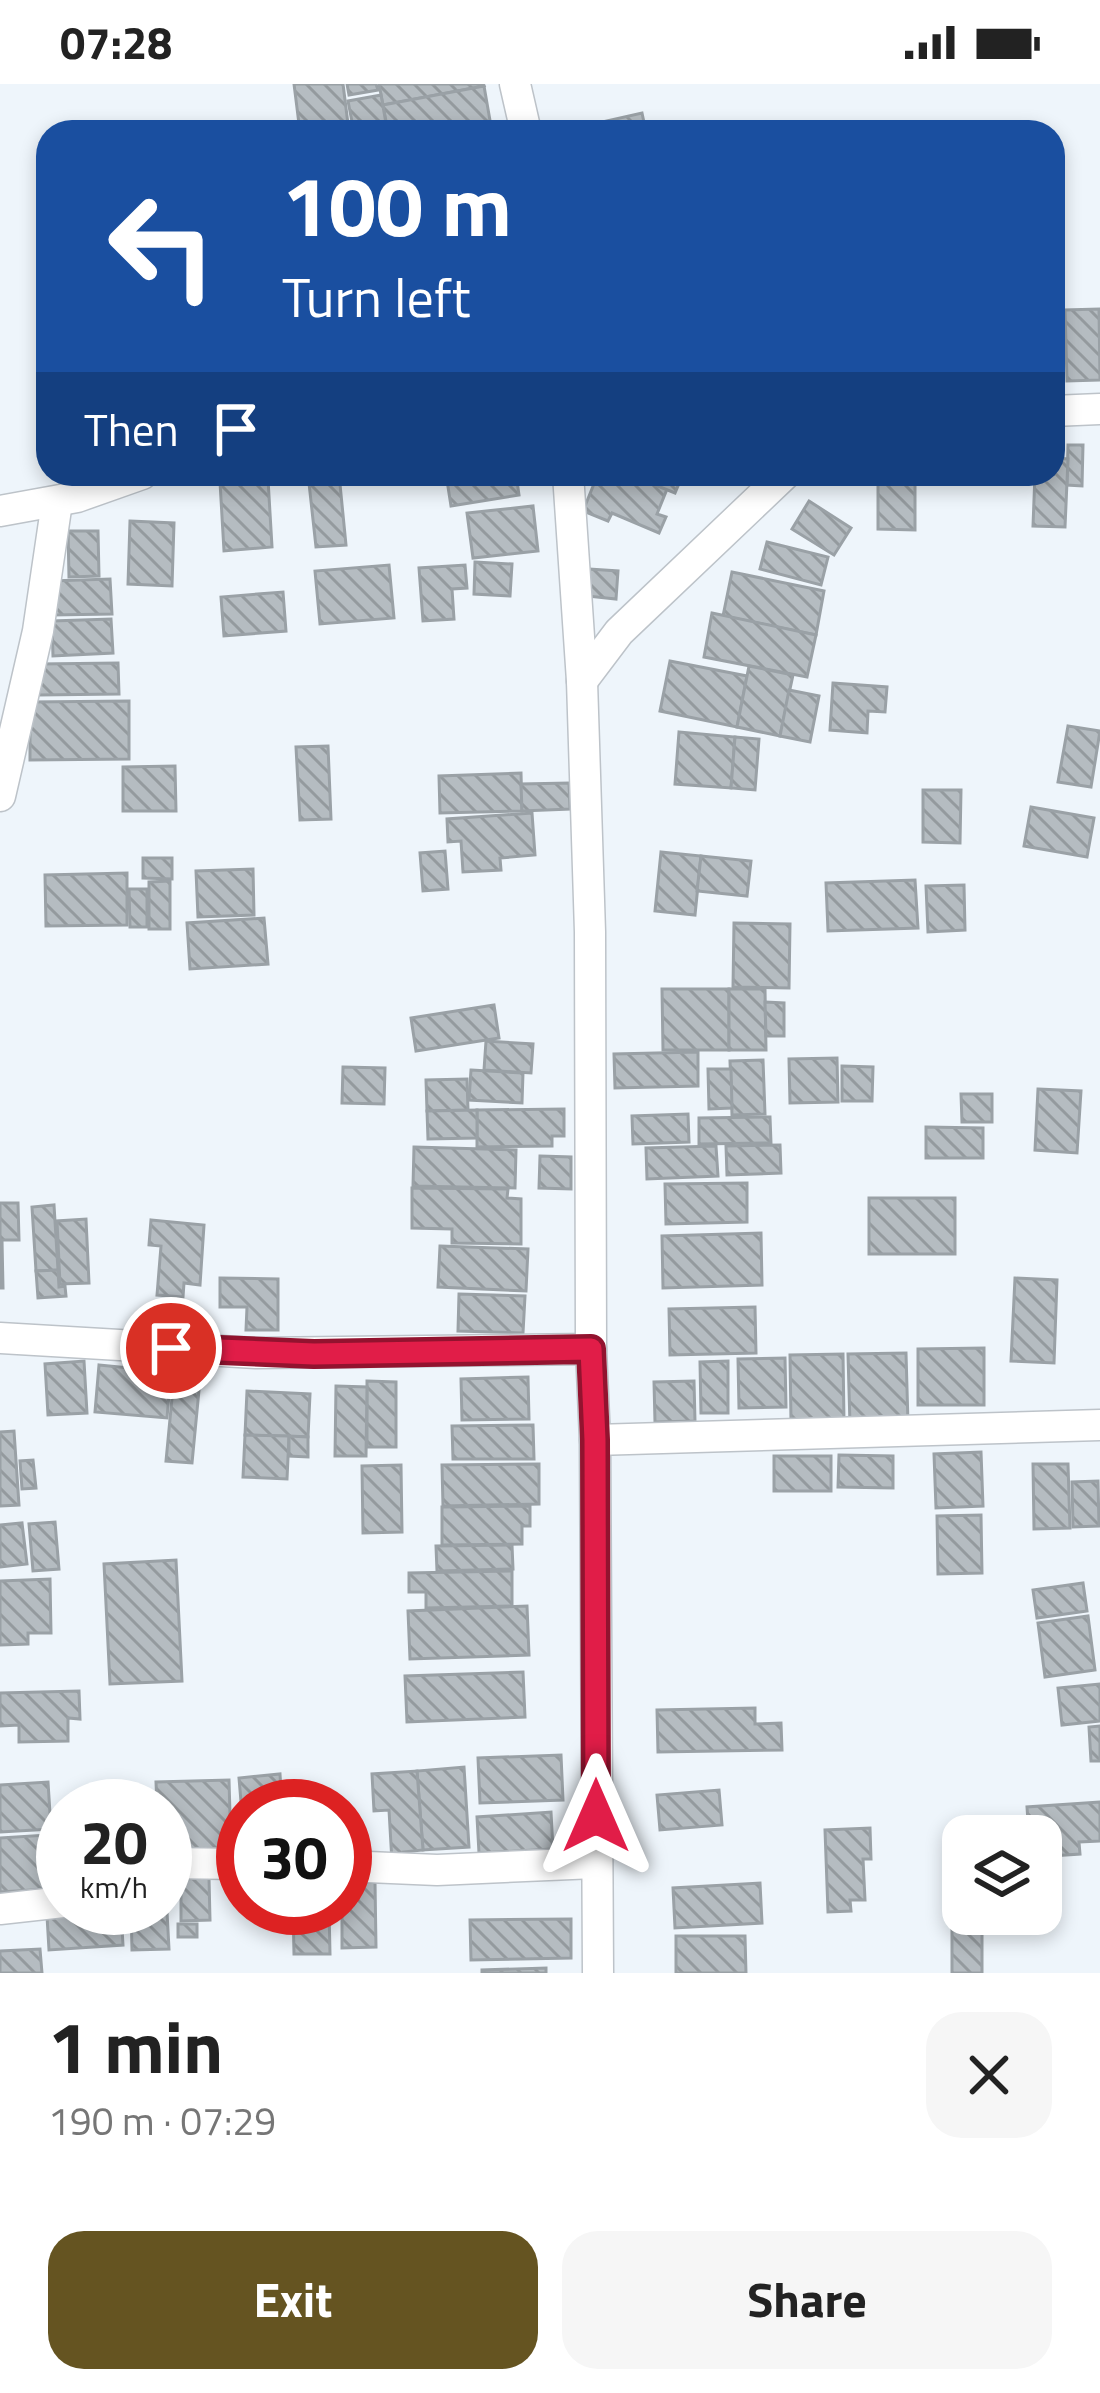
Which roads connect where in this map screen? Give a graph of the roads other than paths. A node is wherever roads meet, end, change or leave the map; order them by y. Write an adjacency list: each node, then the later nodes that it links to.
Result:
1 (515, 84): 2 (street)
2 (523, 120)
3 (1100, 409): 4 (street)
4 (1065, 411)
5 (106, 486): 8 (street)
6 (569, 486): 10 (street)
7 (772, 486): 10 (street)
8 (57, 502): 9 (street); 11 (street)
9 (0, 511)
10 (582, 681): 13 (street)
11 (0, 796)
12 (0, 1338): 13 (street)
13 (591, 1349): 15 (street)
14 (1100, 1425): 15 (street)
15 (595, 1440): 16 (street)
16 (596, 1863): 17 (street); 20 (street)
17 (372, 1867)
18 (36, 1905): 19 (street)
19 (0, 1909)
20 (598, 1973)

